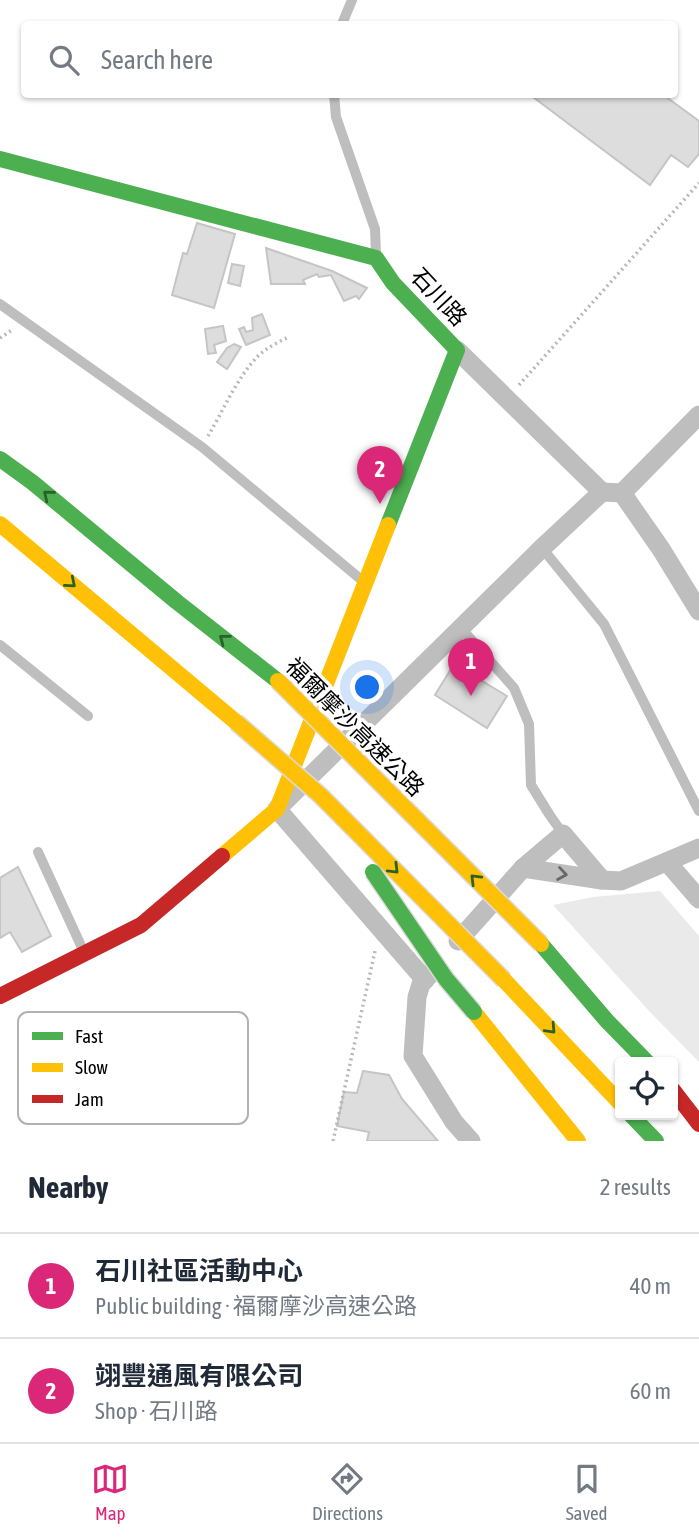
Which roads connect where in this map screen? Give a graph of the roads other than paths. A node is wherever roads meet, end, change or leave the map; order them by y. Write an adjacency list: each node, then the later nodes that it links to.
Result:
1 (352, 0): 2 (lane)
2 (343, 21)
3 (334, 98): 5 (lane)
4 (0, 159): 5 (main road)
5 (376, 258): 7 (main road, 石川路)
6 (0, 304): 13 (lane)
7 (457, 350): 10 (street); 13 (main road, 石川路)
8 (699, 415): 10 (street)
9 (0, 459): 31 (main road, 福爾摩沙高速公路, one-way to 9, bridge)
10 (612, 493): 12 (street); 14 (street)
11 (0, 524): 18 (main road, one-way to 18, bridge)
12 (542, 548): 15 (street); 20 (lane)
13 (366, 583): 19 (main road, 石川路)
14 (699, 611)
15 (461, 628): 19 (street); 21 (lane)
16 (0, 645): 17 (lane)
17 (88, 716)
18 (321, 796): 34 (main road, one-way to 34, bridge); 39 (main road, bridge)
19 (277, 809): 28 (main road); 29 (street)
20 (699, 811)
21 (564, 834): 25 (street); 26 (street)
22 (699, 848): 24 (street)
23 (38, 852): 28 (lane)
24 (667, 862): 26 (street); 27 (street)
25 (523, 868): 26 (street, one-way to 26); 29 (street)
26 (602, 880)
27 (699, 899)
28 (84, 953): 30 (main road)
29 (425, 980): 38 (street)
30 (0, 996)
31 (642, 1057)
32 (678, 1092): 35 (main road)
33 (678, 1096): 37 (main road)
34 (615, 1098)
35 (699, 1103)
36 (636, 1120): 40 (main road)
37 (699, 1124)
38 (471, 1141)
39 (578, 1141)
40 (656, 1141)

